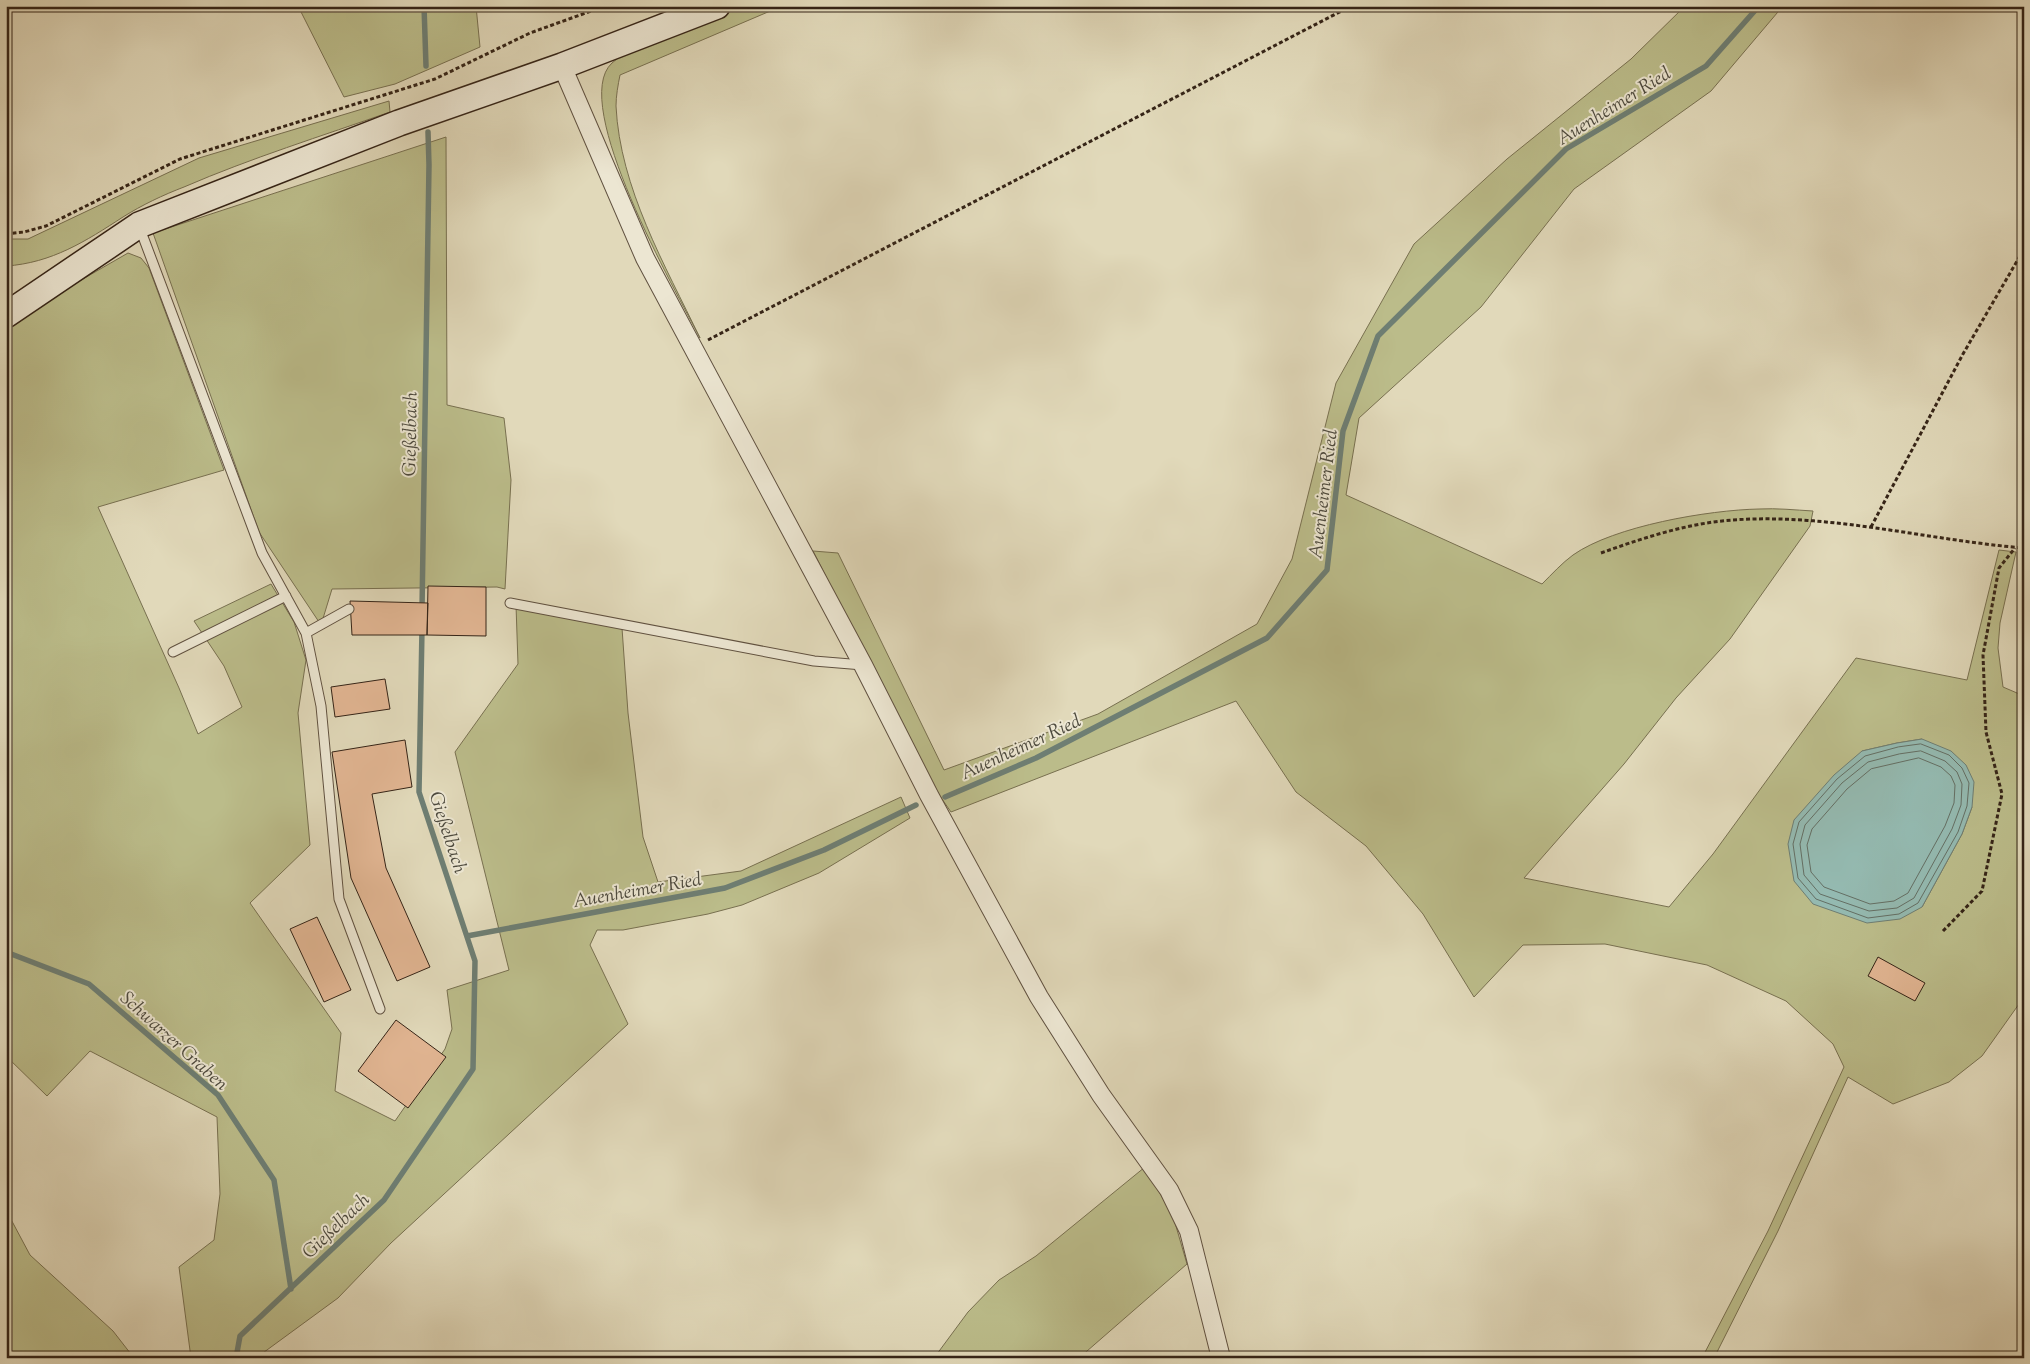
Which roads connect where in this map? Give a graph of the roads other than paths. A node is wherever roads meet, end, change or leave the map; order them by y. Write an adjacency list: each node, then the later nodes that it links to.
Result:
1 (717, 6): 2 (main road)
2 (562, 66): 3 (main road); 10 (street)
3 (138, 225): 4 (main road); 5 (lane)
4 (6, 315)
5 (286, 596): 8 (lane); 9 (lane)
6 (510, 603): 10 (lane)
7 (348, 609): 8 (lane)
8 (306, 634): 11 (lane)
9 (172, 652)
10 (864, 665): 12 (street)
11 (380, 1009)
12 (1221, 1358)

